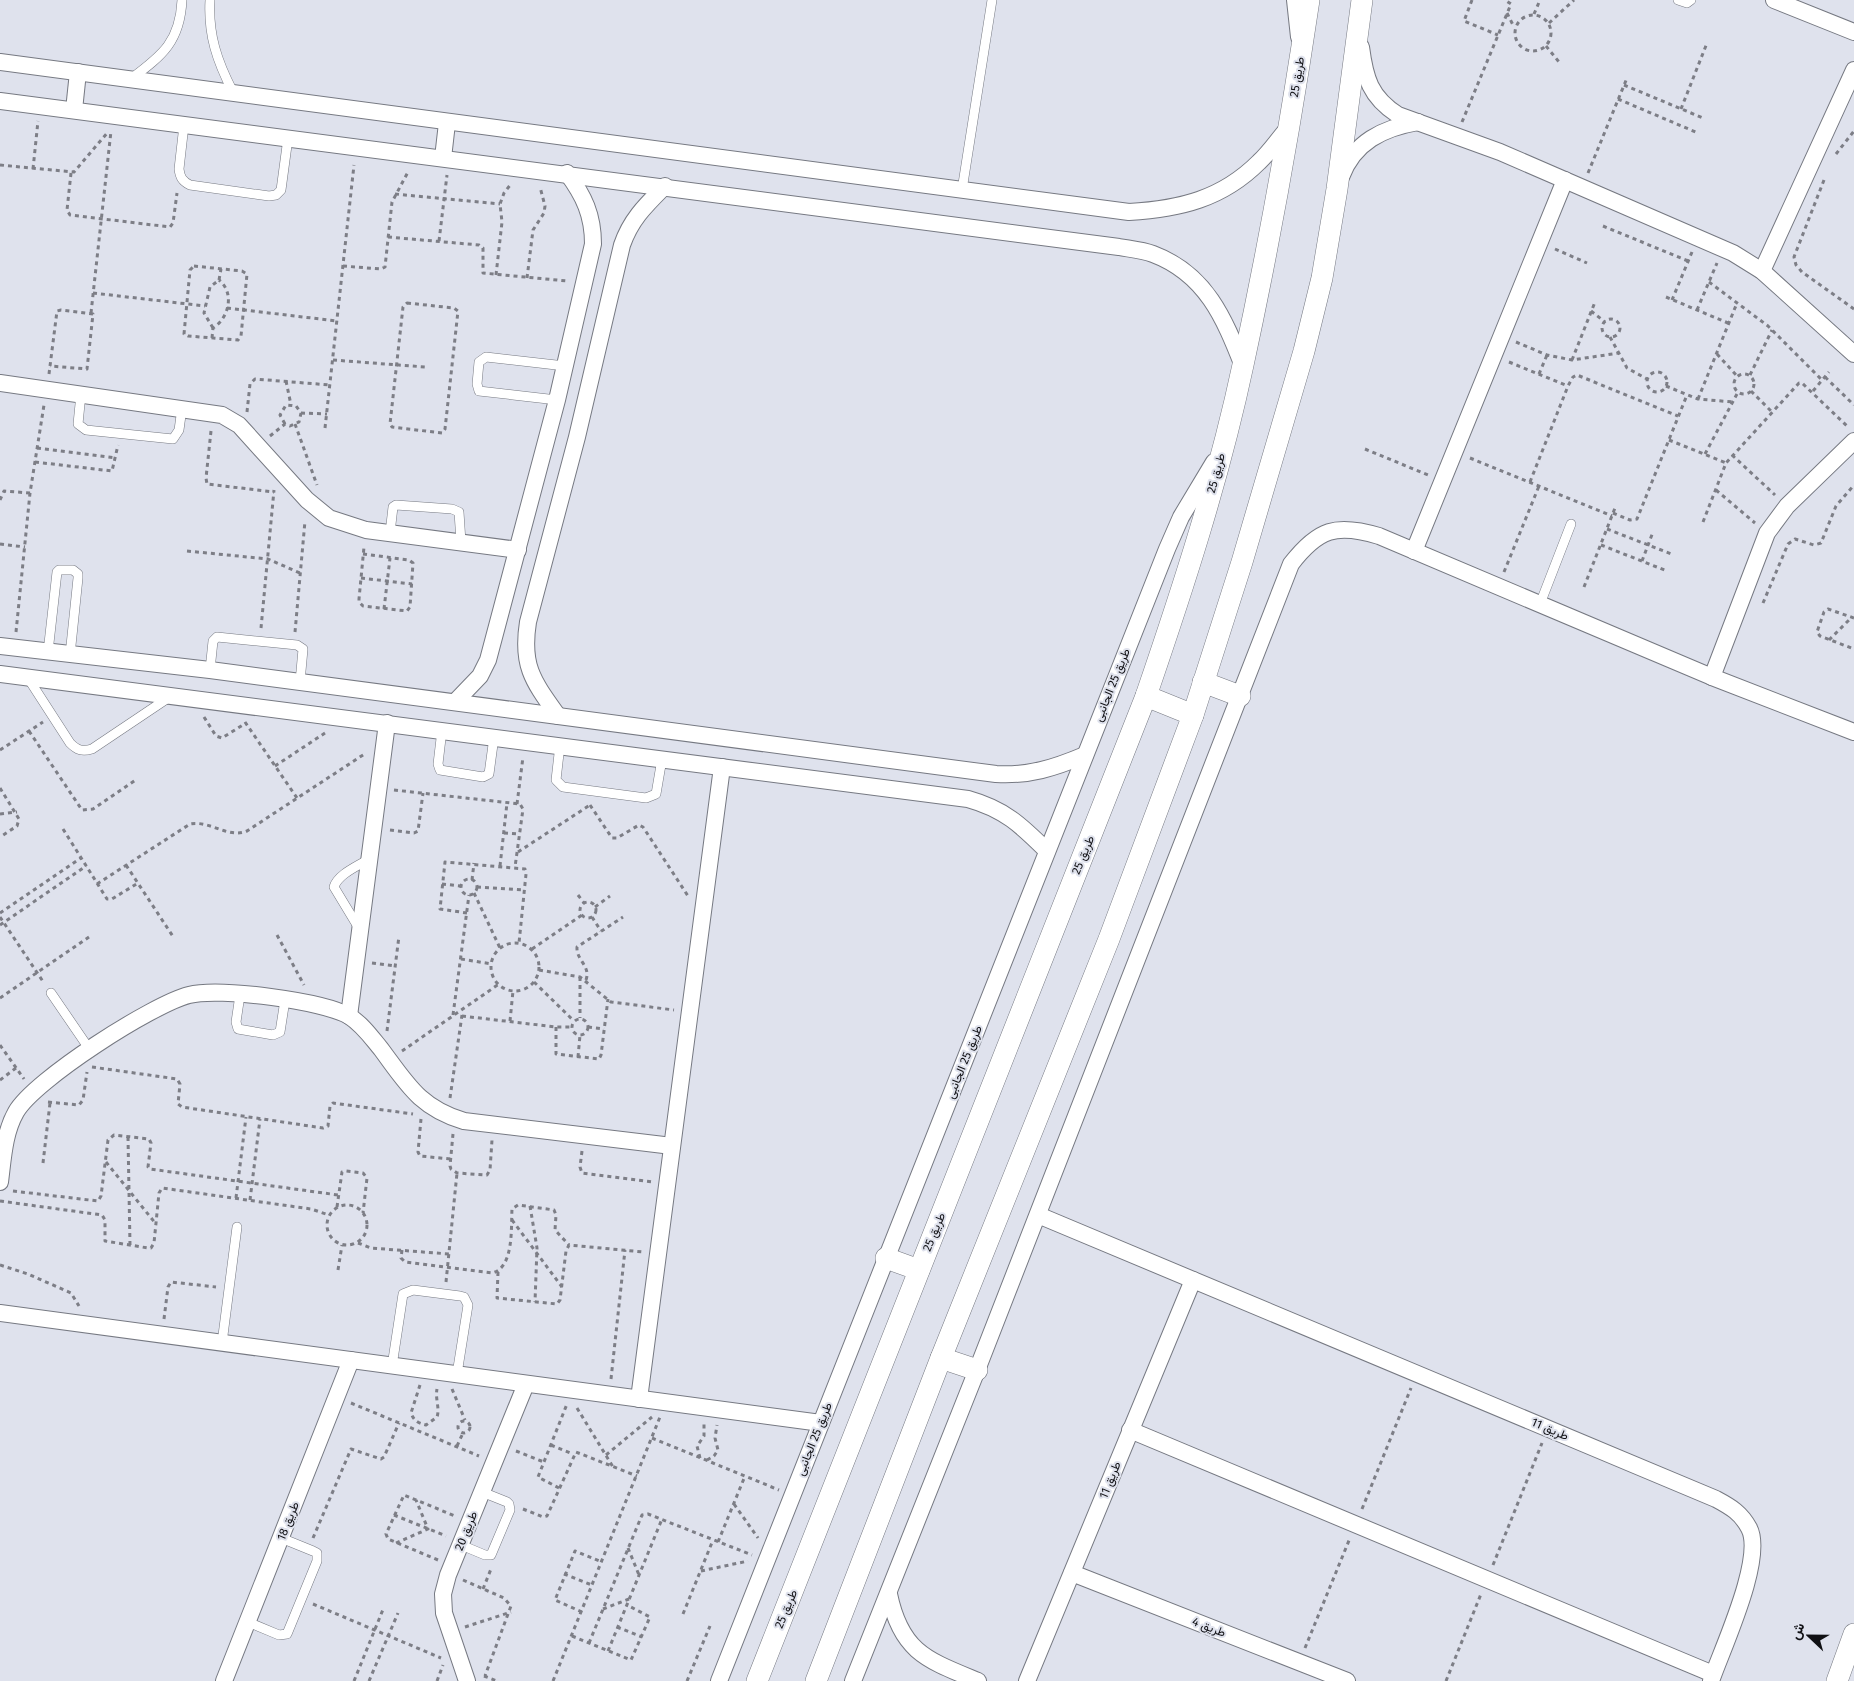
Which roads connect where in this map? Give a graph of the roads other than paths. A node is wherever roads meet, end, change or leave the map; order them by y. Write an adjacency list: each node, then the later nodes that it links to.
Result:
1 (182, 0): 16 (lane)
2 (210, 0): 17 (lane)
3 (992, 0): 30 (lane)
4 (1295, 0): 12 (street)
5 (1309, 0): 12 (street, طريق 25)
6 (1362, 0): 10 (street)
7 (1678, 0): 8 (lane)
8 (1691, 0)
9 (1774, 0): 11 (street)
10 (1359, 30): 20 (street); 29 (street)
11 (1854, 32)
12 (1301, 53): 23 (street, طريق 25)
13 (0, 62): 15 (street)
14 (1854, 70): 31 (street)
15 (78, 72): 16 (street); 19 (street)
16 (132, 78): 17 (street)
17 (234, 92): 21 (street)
18 (0, 101): 19 (street)
19 (74, 110): 22 (street)
20 (1418, 122): 27 (street); 29 (street)
21 (447, 123): 25 (street); 30 (street)
22 (184, 124): 24 (street); 24 (lane)
23 (1289, 127): 30 (street); 34 (street, طريق 25)
24 (288, 138): 25 (street)
25 (446, 158): 26 (street)
26 (567, 173): 28 (street); 33 (street)
27 (1565, 180): 31 (street); 45 (street)
28 (665, 186): 34 (street); 61 (street)
29 (1337, 189): 55 (street)
30 (962, 190)
31 (1762, 271): 32 (street)
32 (1854, 354)
33 (565, 366): 37 (street); 37 (lane)
34 (1243, 366): 40 (street, طريق 25)
35 (0, 383): 36 (street)
36 (81, 394): 38 (street); 38 (lane)
37 (557, 400): 44 (street)
38 (182, 408): 42 (street)
39 (1854, 441): 52 (street)
40 (1222, 450): 57 (street, طريق 25); 67 (street, طريق 25 الجانبى)
41 (1571, 524): 46 (lane)
42 (390, 533): 43 (street); 43 (lane)
43 (461, 542): 44 (street)
44 (518, 550): 59 (street)
45 (1414, 551): 46 (street); 58 (street)
46 (1540, 604): 52 (street)
47 (7, 647): 48 (street)
48 (48, 652): 49 (street); 49 (lane)
49 (70, 655): 50 (street)
50 (210, 670): 54 (street); 54 (lane)
51 (0, 674): 53 (street)
52 (1712, 677): 64 (street)
53 (28, 678): 56 (street); 56 (lane)
54 (300, 682): 59 (street)
55 (1203, 682): 58 (street); 60 (street)
56 (172, 696): 62 (street)
57 (1146, 696): 60 (street); 83 (street, طريق 25)
58 (1240, 696): 80 (street)
59 (455, 702): 61 (street)
60 (1193, 714): 87 (street)
61 (558, 716): 67 (street)
62 (387, 723): 63 (street); 71 (street)
63 (442, 730): 65 (street); 65 (lane)
64 (1854, 732)
65 (494, 737): 66 (street)
66 (560, 746): 68 (street); 68 (lane)
67 (1085, 755): 70 (street, طريق 25 الجانبى)
68 (662, 759): 69 (street)
69 (722, 767): 70 (street); 78 (street)
70 (1047, 851): 82 (street, طريق 25 الجانبى)
71 (369, 859): 72 (street); 72 (lane)
72 (360, 930): 76 (street)
73 (51, 994): 77 (lane)
74 (240, 995): 75 (street); 75 (lane); 77 (street)
75 (285, 1000): 76 (street)
76 (349, 1016): 78 (street)
77 (90, 1050): 79 (street)
78 (672, 1146): 93 (street)
79 (5, 1186)
80 (1038, 1215): 84 (street, طريق 11); 90 (street)
81 (237, 1228): 86 (lane)
82 (886, 1258): 83 (street); 94 (street, طريق 25 الجانبى)
83 (919, 1270): 107 (street, طريق 25)
84 (1193, 1280): 95 (street, طريق 11); 103 (street, طريق 11)
85 (0, 1313): 86 (street)
86 (222, 1343): 88 (street)
87 (941, 1358): 90 (street); 108 (street)
88 (351, 1360): 89 (street); 97 (street, طريق 18)
89 (392, 1366): 91 (street); 91 (lane)
90 (977, 1370): 100 (street)
91 (442, 1372): 92 (street)
92 (526, 1384): 93 (street); 96 (street, طريق 20)
93 (639, 1399): 94 (street)
94 (821, 1423): 106 (street, طريق 25 الجانبى)
95 (1130, 1430): 99 (street, طريق 11); 103 (street)
96 (482, 1492): 98 (street, طريق 20); 98 (lane)
97 (281, 1538): 101 (street, طريق 18); 101 (lane)
98 (461, 1544): 105 (street, طريق 20)
99 (1072, 1573): 111 (street, طريق 11); 112 (street, طريق 4)
100 (890, 1594): 109 (street); 110 (street)
101 (248, 1622): 104 (street, طريق 18)
102 (1854, 1634): 113 (street)
103 (1712, 1678)
104 (224, 1681)
105 (467, 1681)
106 (719, 1681)
107 (757, 1681)
108 (816, 1681)
109 (853, 1681)
110 (978, 1681)
111 (1027, 1681)
112 (1347, 1681)
113 (1837, 1681)

